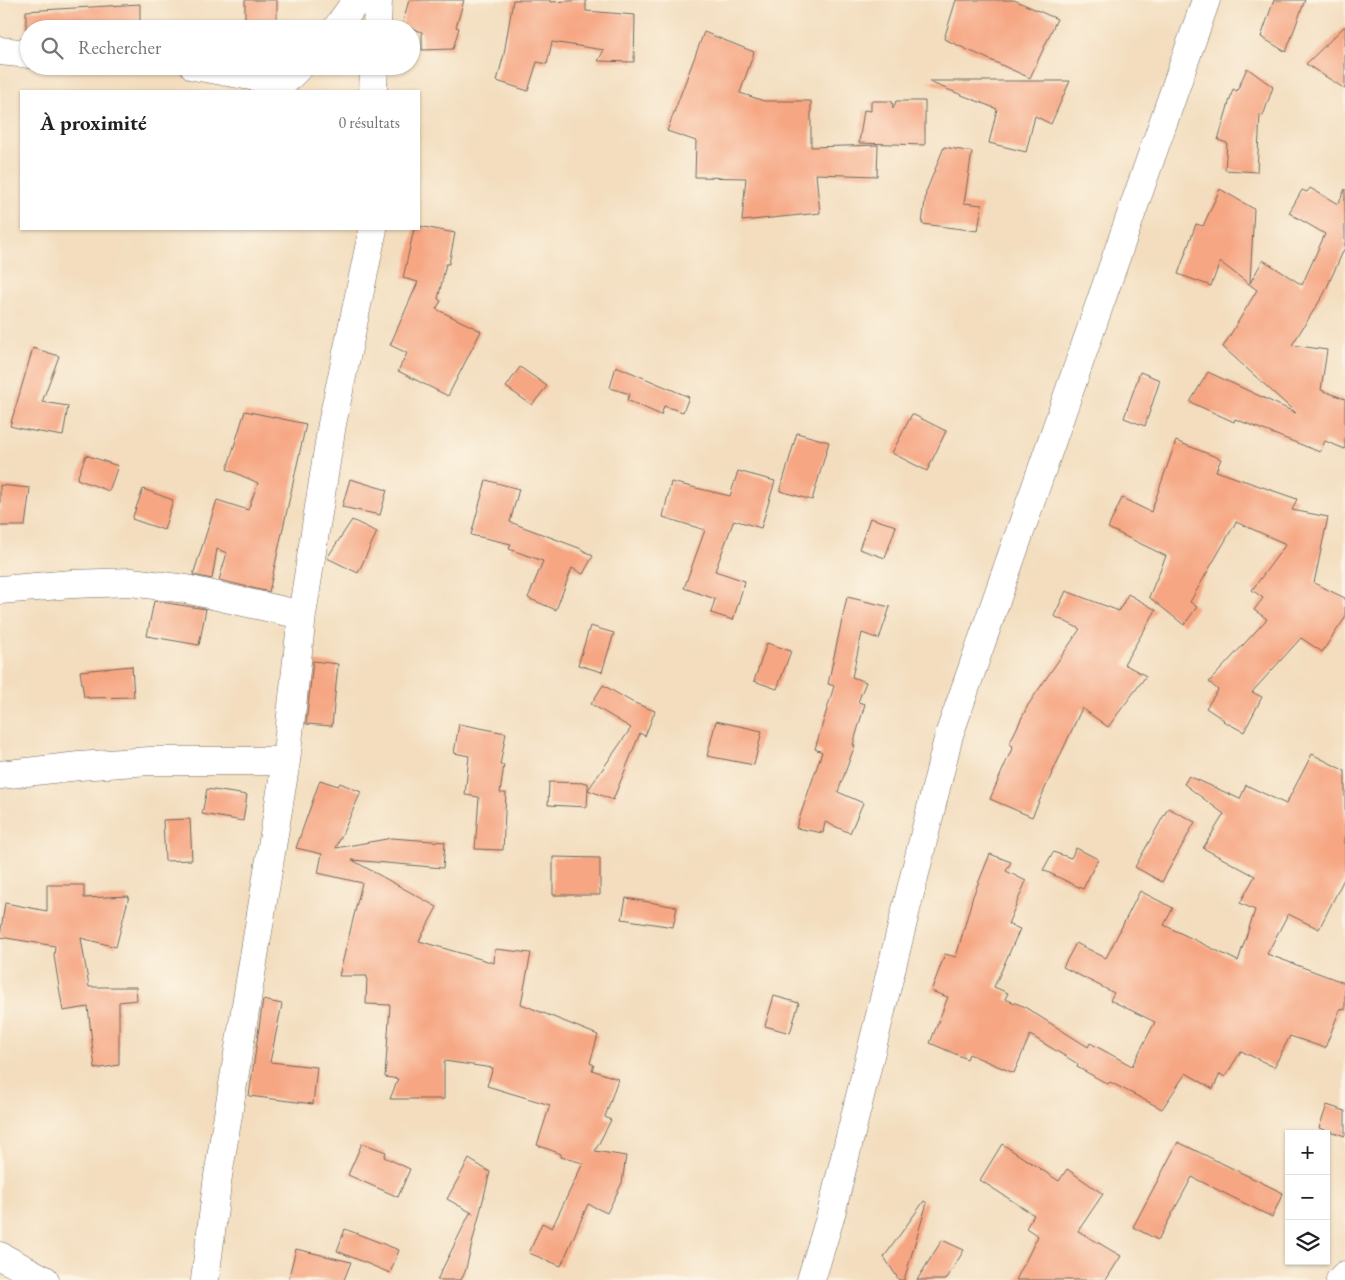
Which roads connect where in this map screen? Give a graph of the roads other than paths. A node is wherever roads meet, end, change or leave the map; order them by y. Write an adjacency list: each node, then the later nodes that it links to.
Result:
1 (357, 0): 4 (main road)
2 (378, 0): 5 (main road)
3 (1206, 0): 21 (main road)
4 (343, 20)
5 (377, 20)
6 (0, 51): 7 (main road)
7 (20, 53)
8 (245, 75): 9 (main road)
9 (291, 75)
10 (374, 75): 11 (main road)
11 (373, 90)
12 (373, 230): 14 (main road)
13 (0, 590): 14 (main road)
14 (302, 614): 15 (main road)
15 (286, 761): 16 (main road); 20 (main road)
16 (0, 775)
17 (0, 1256): 19 (main road)
18 (1345, 1275): 22 (main road)
19 (45, 1280)
20 (205, 1280)
21 (811, 1280)
22 (1340, 1280)

